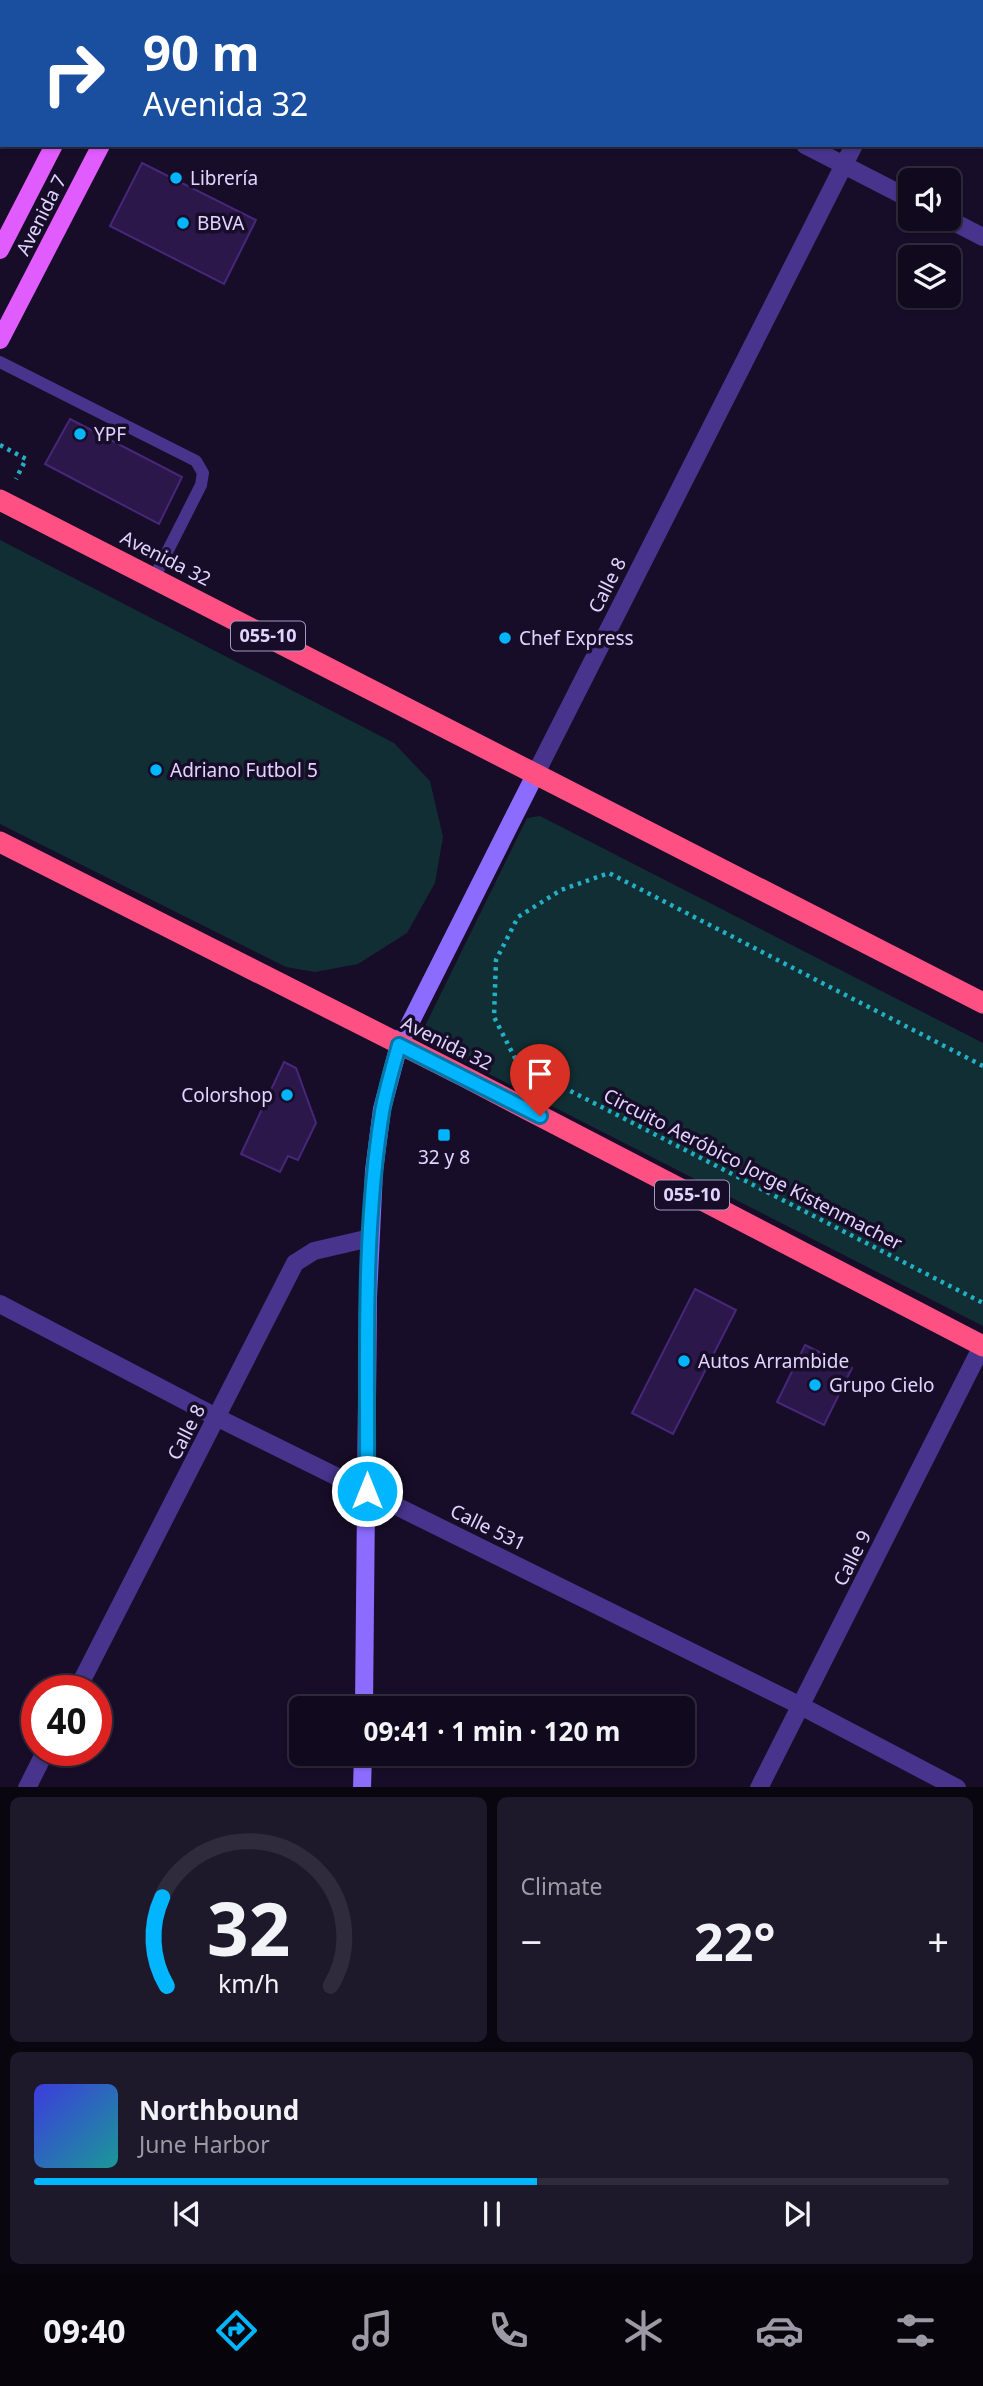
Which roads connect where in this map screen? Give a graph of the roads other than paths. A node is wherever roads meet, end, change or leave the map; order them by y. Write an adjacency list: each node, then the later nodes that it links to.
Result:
1 (53, 147): 9 (main road, Avenida 7)
2 (100, 147): 10 (main road, Avenida 7)
3 (809, 147): 5 (street)
4 (853, 147): 5 (street, Calle 8)
5 (844, 165): 6 (street); 14 (street, Calle 8)
6 (898, 193)
7 (961, 226): 8 (street)
8 (983, 237)
9 (0, 250)
10 (0, 340)
11 (0, 362): 13 (lane)
12 (0, 500): 13 (highway, Avenida 32 / 055-10)
13 (154, 578): 14 (highway, Avenida 32 / 055-10)
14 (536, 773): 16 (highway, Avenida 32 / 055-10); 17 (street, Calle 8)
15 (0, 842): 17 (highway, Avenida 32 / 055-10)
16 (983, 1003)
17 (399, 1045): 18 (street, Calle 8); 20 (highway, Avenida 32 / 055-10)
18 (370, 1238): 21 (street, Calle 8); 22 (street, Calle 8)
19 (0, 1304): 21 (street, Calle 531)
20 (983, 1346): 25 (street, Calle 9)
21 (218, 1418): 22 (street, Calle 531); 23 (street, Calle 8)
22 (367, 1491): 24 (street, Calle 8); 25 (street, Calle 531)
23 (85, 1675)
24 (364, 1696)
25 (801, 1706): 30 (street, Calle 9); 31 (street, Calle 531)
26 (38, 1766): 28 (street)
27 (363, 1766): 29 (street)
28 (27, 1787)
29 (362, 1787)
30 (759, 1787)
31 (957, 1787)

